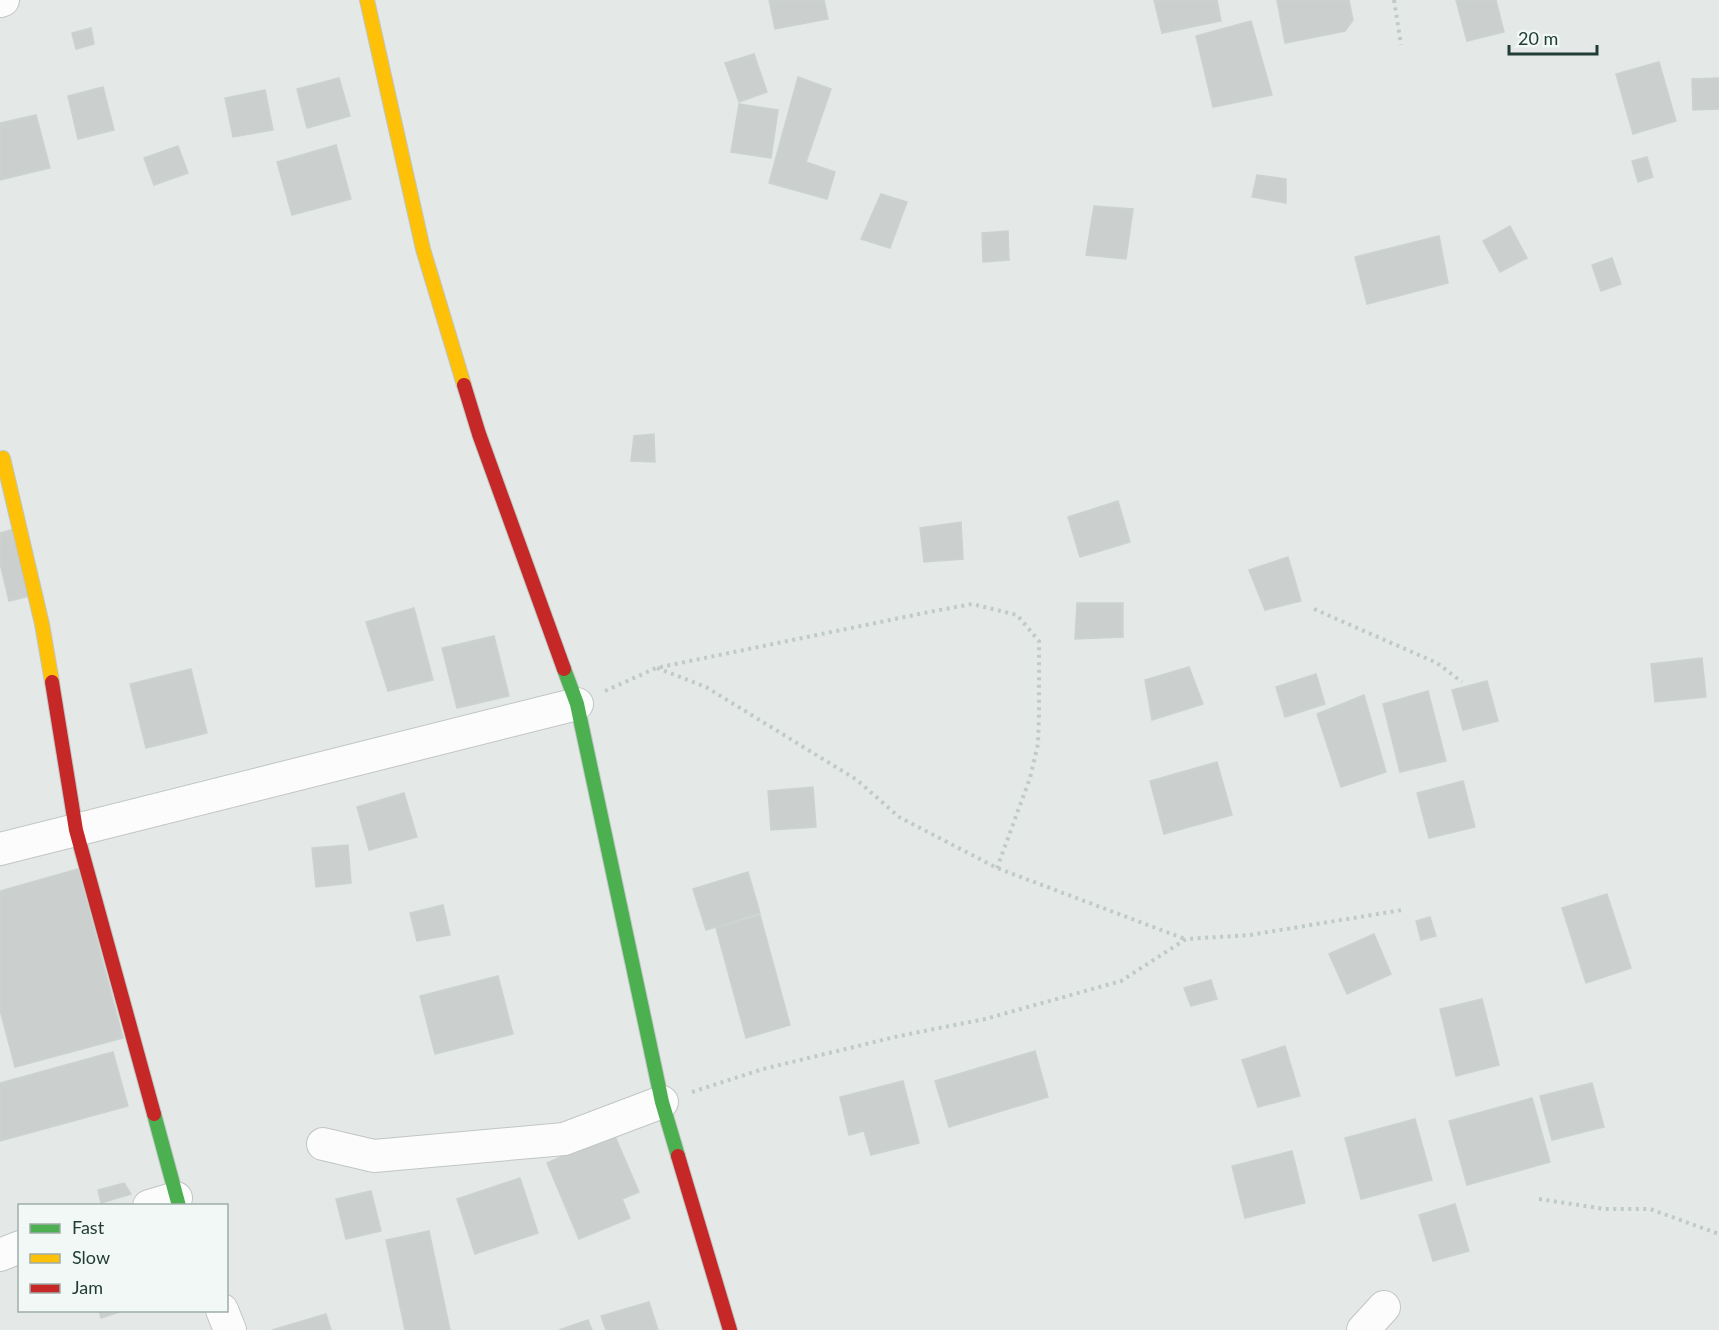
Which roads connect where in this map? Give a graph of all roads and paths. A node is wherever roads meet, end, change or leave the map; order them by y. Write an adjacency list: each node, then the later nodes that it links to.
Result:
1 (367, 0): 8 (street)
2 (1394, 0): 3 (path)
3 (1401, 45)
4 (3, 458): 9 (street)
5 (1314, 609): 7 (path)
6 (656, 668): 8 (path); 11 (path); 11 (path)
7 (1462, 682)
8 (577, 704): 9 (street); 14 (street)
9 (76, 830): 10 (street); 17 (street)
10 (0, 849)
11 (997, 868): 13 (path)
12 (1402, 910): 13 (path)
13 (1186, 939): 14 (path)
14 (662, 1102): 15 (street); 24 (street)
15 (323, 1144)
16 (1539, 1199): 18 (path)
17 (168, 1203)
18 (1719, 1234)
19 (18, 1248): 20 (street)
20 (0, 1255)
21 (1384, 1306): 25 (street)
22 (222, 1312): 23 (street)
23 (230, 1330)
24 (730, 1330)
25 (1363, 1330)

